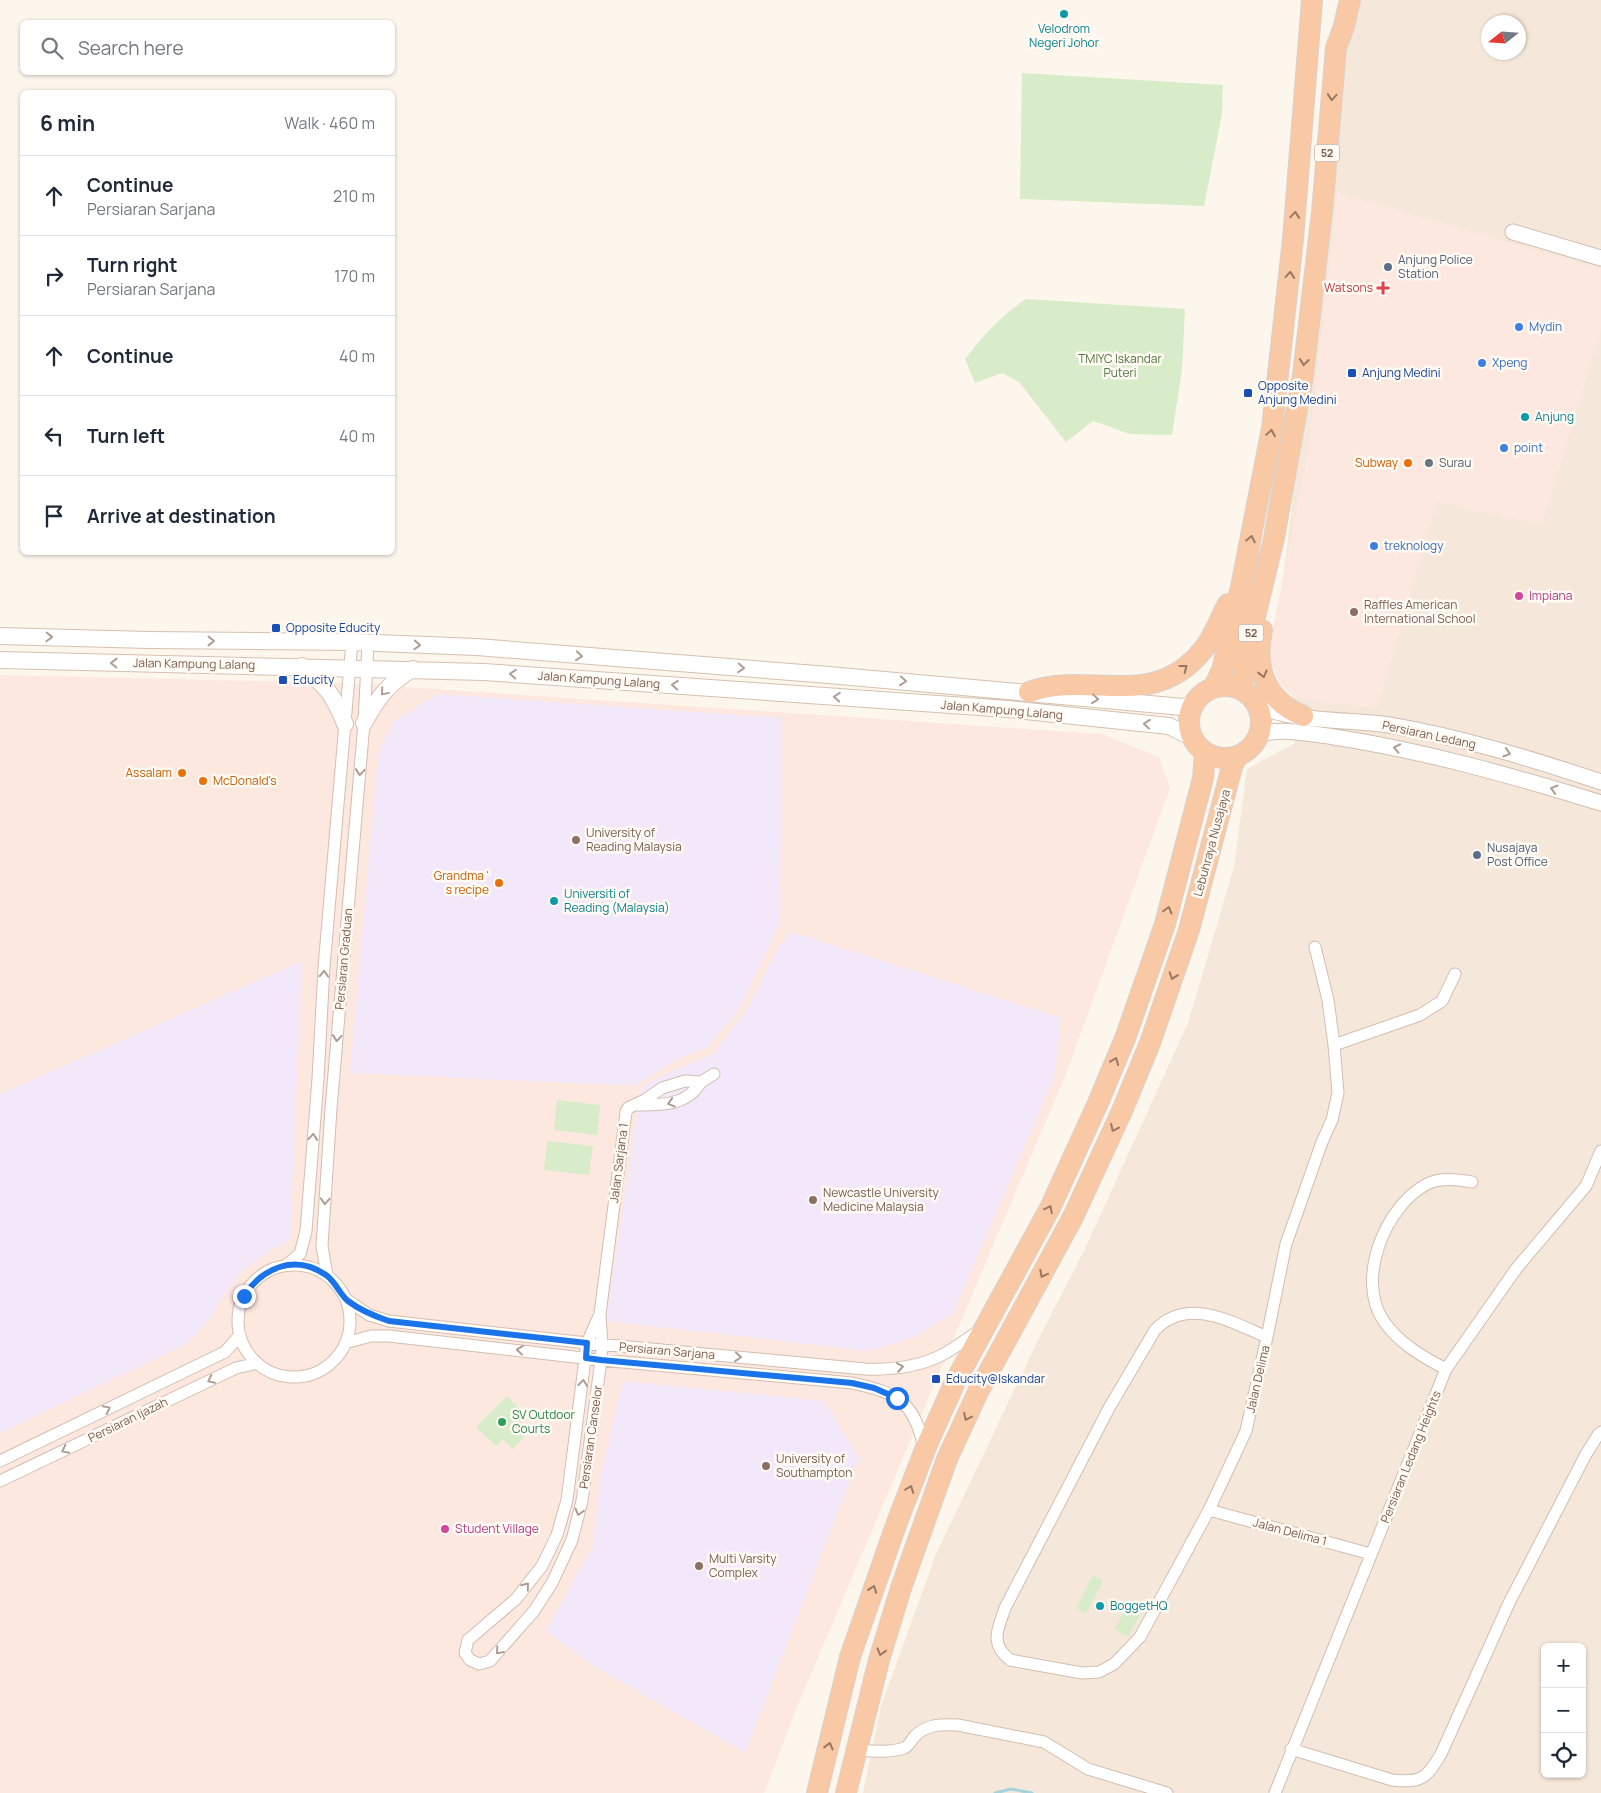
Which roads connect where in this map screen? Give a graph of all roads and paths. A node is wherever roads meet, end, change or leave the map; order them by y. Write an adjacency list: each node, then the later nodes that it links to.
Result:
1 (1300, 0): 5 (highway)
2 (1312, 0): 5 (highway, 52)
3 (1337, 0): 6 (highway, 52)
4 (1350, 0): 6 (highway)
5 (1310, 38): 10 (highway, 52, one-way to 5)
6 (1336, 48): 9 (highway, 52, one-way to 9)
7 (1513, 232): 8 (street)
8 (1601, 258)
9 (1265, 574): 19 (highway, 52); 21 (highway, one-way to 21)
10 (1241, 587): 17 (highway, 52); 18 (highway, one-way to 10)
11 (0, 636): 12 (main road, Jalan Kampung Lalang, one-way to 12)
12 (360, 642): 15 (street, Persiaran Graduan); 15 (street, Persiaran Graduan); 18 (main road, Jalan Kampung Lalang, one-way to 18)
13 (0, 660): 14 (main road, Jalan Kampung Lalang, one-way to 13)
14 (302, 666): 15 (main road, Jalan Kampung Lalang); 23 (main road)
15 (359, 668): 16 (main road, Jalan Kampung Lalang); 22 (street, Persiaran Graduan); 23 (street, Persiaran Graduan)
16 (413, 669): 22 (main road, one-way to 22); 25 (main road, Jalan Kampung Lalang, one-way to 16)
17 (1214, 688): 19 (highway); 20 (highway)
18 (1029, 692): 20 (main road, Jalan Kampung Lalang, one-way to 20)
19 (1250, 698): 21 (street, Persiaran Ledang); 24 (highway)
20 (1193, 704): 25 (highway)
21 (1304, 716): 29 (street, Persiaran Ledang, one-way to 29)
22 (364, 723): 27 (street, Persiaran Graduan)
23 (345, 724): 26 (street, Persiaran Graduan)
24 (1258, 735): 28 (highway); 30 (street, Persiaran Ledang, one-way to 24)
25 (1199, 745): 28 (highway); 43 (highway, one-way to 25)
26 (343, 748): 27 (street); 39 (street, Persiaran Graduan, one-way to 26)
27 (361, 751): 40 (street, Persiaran Graduan, one-way to 40)
28 (1237, 756): 60 (highway, Lebuhraya Nusajaya, one-way to 60)
29 (1601, 782)
30 (1601, 803)
31 (1315, 947): 33 (street)
32 (1455, 974): 33 (street)
33 (1334, 1045): 45 (street)
34 (714, 1074): 35 (street, Jalan Sarjana 1)
35 (701, 1082): 36 (street, Jalan Sarjana 1); 36 (street, one-way to 36)
36 (632, 1105): 42 (street, Jalan Sarjana 1)
37 (1601, 1151): 52 (street, Persiaran Ledang Heights)
38 (1472, 1182): 52 (street)
39 (286, 1265): 40 (street); 44 (street)
40 (327, 1275): 41 (street)
41 (346, 1300): 46 (street); 47 (street, Persiaran Sarjana)
42 (600, 1314): 47 (street, Persiaran Canselor); 48 (street, Persiaran Canselor)
43 (984, 1328): 48 (street, Persiaran Sarjana, one-way to 43); 54 (highway)
44 (240, 1335): 51 (street); 55 (street, Persiaran Ijazah, one-way to 44)
45 (1267, 1337): 57 (street, Jalan Delima); 57 (street, Jalan Delima)
46 (345, 1343): 49 (street, Persiaran Sarjana, one-way to 46); 51 (street)
47 (587, 1343): 48 (street, Persiaran Sarjana); 49 (street, Persiaran Canselor)
48 (602, 1345): 50 (street, Persiaran Canselor)
49 (586, 1358): 50 (street, Persiaran Sarjana); 50 (street, Persiaran Canselor, one-way to 49)
50 (601, 1360): 54 (street, Persiaran Sarjana)
51 (257, 1362): 56 (street, Persiaran Ijazah, one-way to 56)
52 (1446, 1368): 58 (street, Persiaran Ledang Heights)
53 (1601, 1432): 59 (street)
54 (924, 1452): 61 (highway, one-way to 54)
55 (0, 1461)
56 (0, 1481)
57 (1209, 1510): 58 (street, Jalan Delima 1)
58 (1371, 1554): 59 (street, Persiaran Ledang Heights)
59 (1291, 1749): 64 (street, Persiaran Ledang Heights)
60 (856, 1750): 62 (highway, Lebuhraya Nusajaya); 63 (street)
61 (817, 1793)
62 (846, 1793)
63 (1168, 1793)
64 (1275, 1793)

